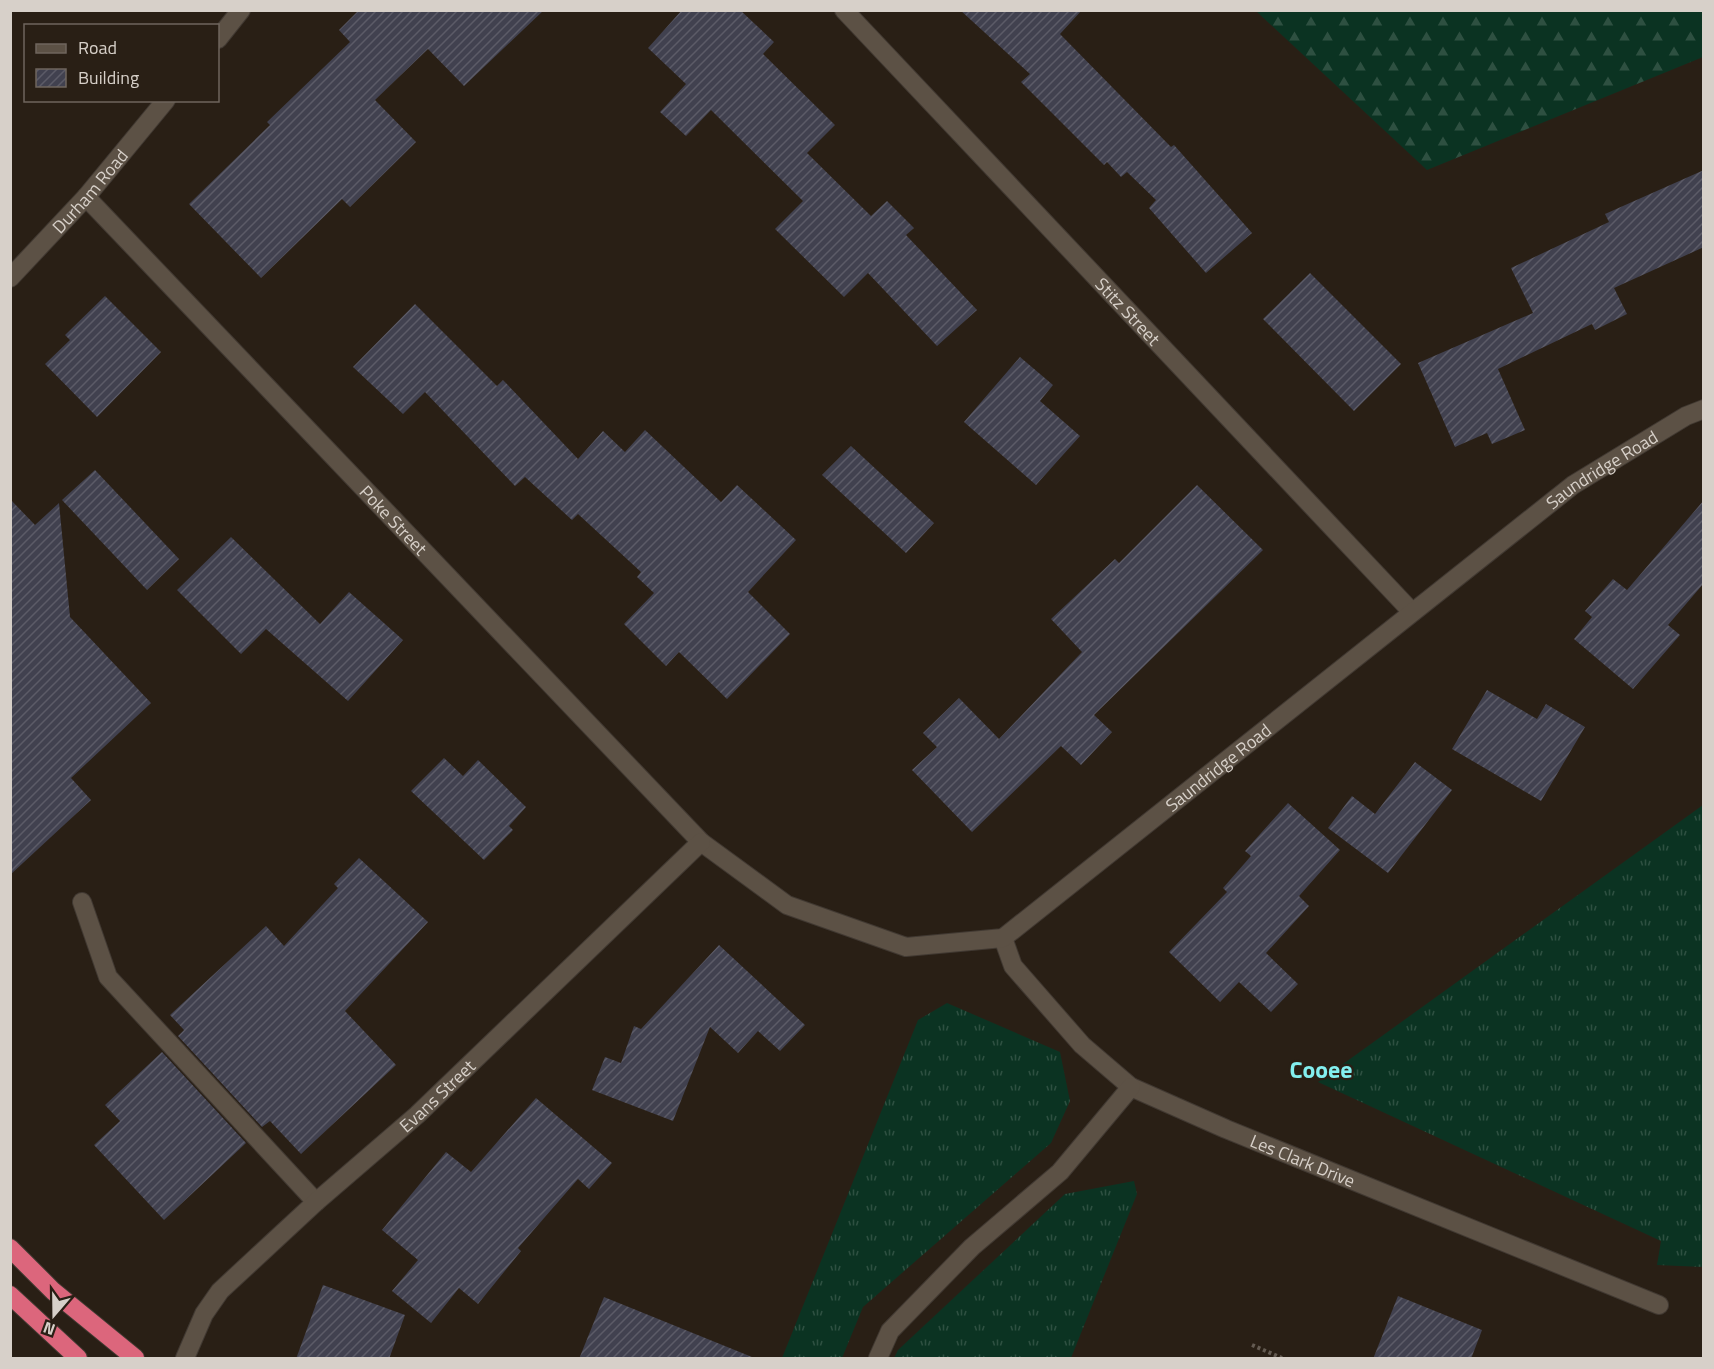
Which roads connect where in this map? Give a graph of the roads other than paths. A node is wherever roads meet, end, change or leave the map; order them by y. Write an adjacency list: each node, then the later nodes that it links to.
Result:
1 (241, 10): 3 (street)
2 (844, 10): 8 (street, Stitz Street)
3 (219, 38)
4 (164, 102): 5 (street, Durham Road)
5 (86, 197): 6 (street, Durham Road); 9 (street, Poke Street)
6 (10, 278)
7 (1704, 409): 8 (street, Saundridge Road)
8 (1412, 612): 11 (street, Saundridge Road)
9 (701, 842): 11 (street); 13 (street, Evans Street)
10 (82, 902): 13 (street)
11 (1003, 938): 12 (street, Les Clark Drive)
12 (1131, 1087): 16 (street, Les Clark Drive); 20 (street)
13 (316, 1202): 19 (street, Evans Street)
14 (10, 1248): 18 (highway)
15 (10, 1295): 17 (highway)
16 (1659, 1305)
17 (78, 1359)
18 (135, 1359)
19 (185, 1359)
20 (878, 1359)

